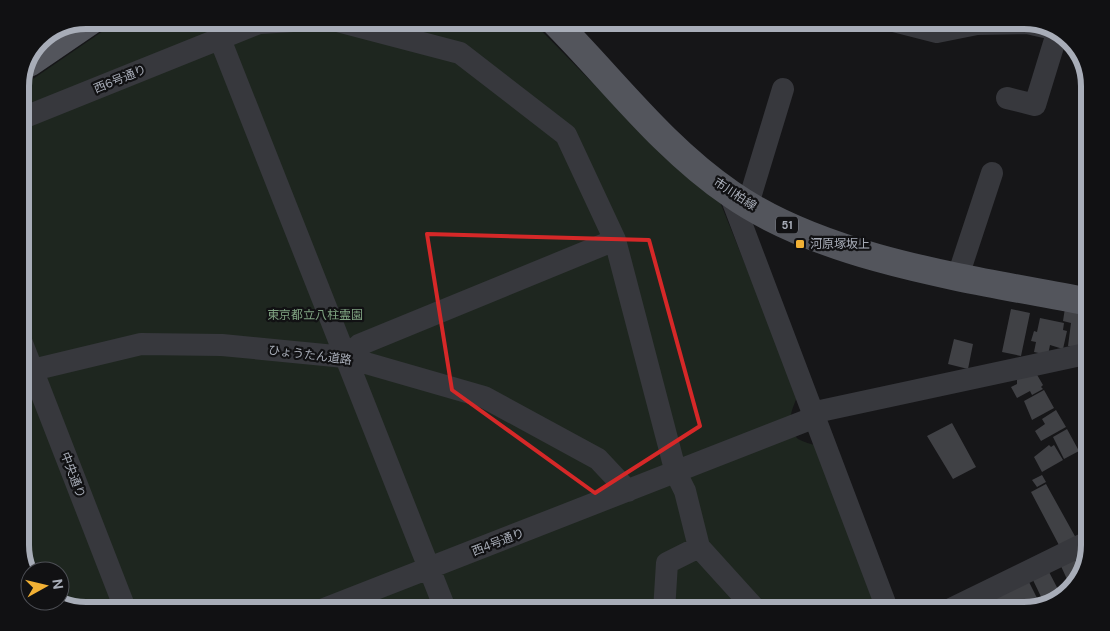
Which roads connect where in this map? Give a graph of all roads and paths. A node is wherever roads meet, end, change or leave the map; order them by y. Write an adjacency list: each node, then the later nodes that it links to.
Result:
1 (245, 29): 8 (street, 西6号通り)
2 (368, 29): 15 (street)
3 (562, 29): 14 (main road, 市川柏線 / 51)
4 (927, 29): 5 (street)
5 (949, 29)
6 (78, 30): 9 (main road)
7 (1056, 38): 11 (street)
8 (220, 40): 12 (street, 西6号通り); 19 (street)
9 (36, 58)
10 (783, 89): 14 (street)
11 (1007, 98)
12 (29, 114)
13 (992, 173): 16 (street)
14 (739, 199): 16 (main road, 市川柏線 / 51); 22 (street)
15 (615, 240): 19 (street); 23 (street)
16 (958, 276): 17 (main road, 市川柏線 / 51)
17 (1081, 300)
18 (1081, 355): 22 (street, 西4号通り)
19 (345, 357): 20 (street, ひょうたん道路); 24 (street, ひょうたん道路); 27 (street)
20 (29, 369)
21 (29, 377): 28 (street, 中央通り)
22 (812, 416): 23 (street, 西4号通り); 33 (street)
23 (676, 473): 24 (street, 西4号通り); 26 (street)
24 (628, 491): 27 (street, 西4号通り)
25 (1081, 545): 34 (street)
26 (699, 547): 31 (street); 32 (street)
27 (430, 568): 29 (street, 西4号通り); 30 (street)
28 (122, 602)
29 (342, 602)
30 (443, 602)
31 (665, 602)
32 (749, 602)
33 (884, 602)
34 (965, 602)

